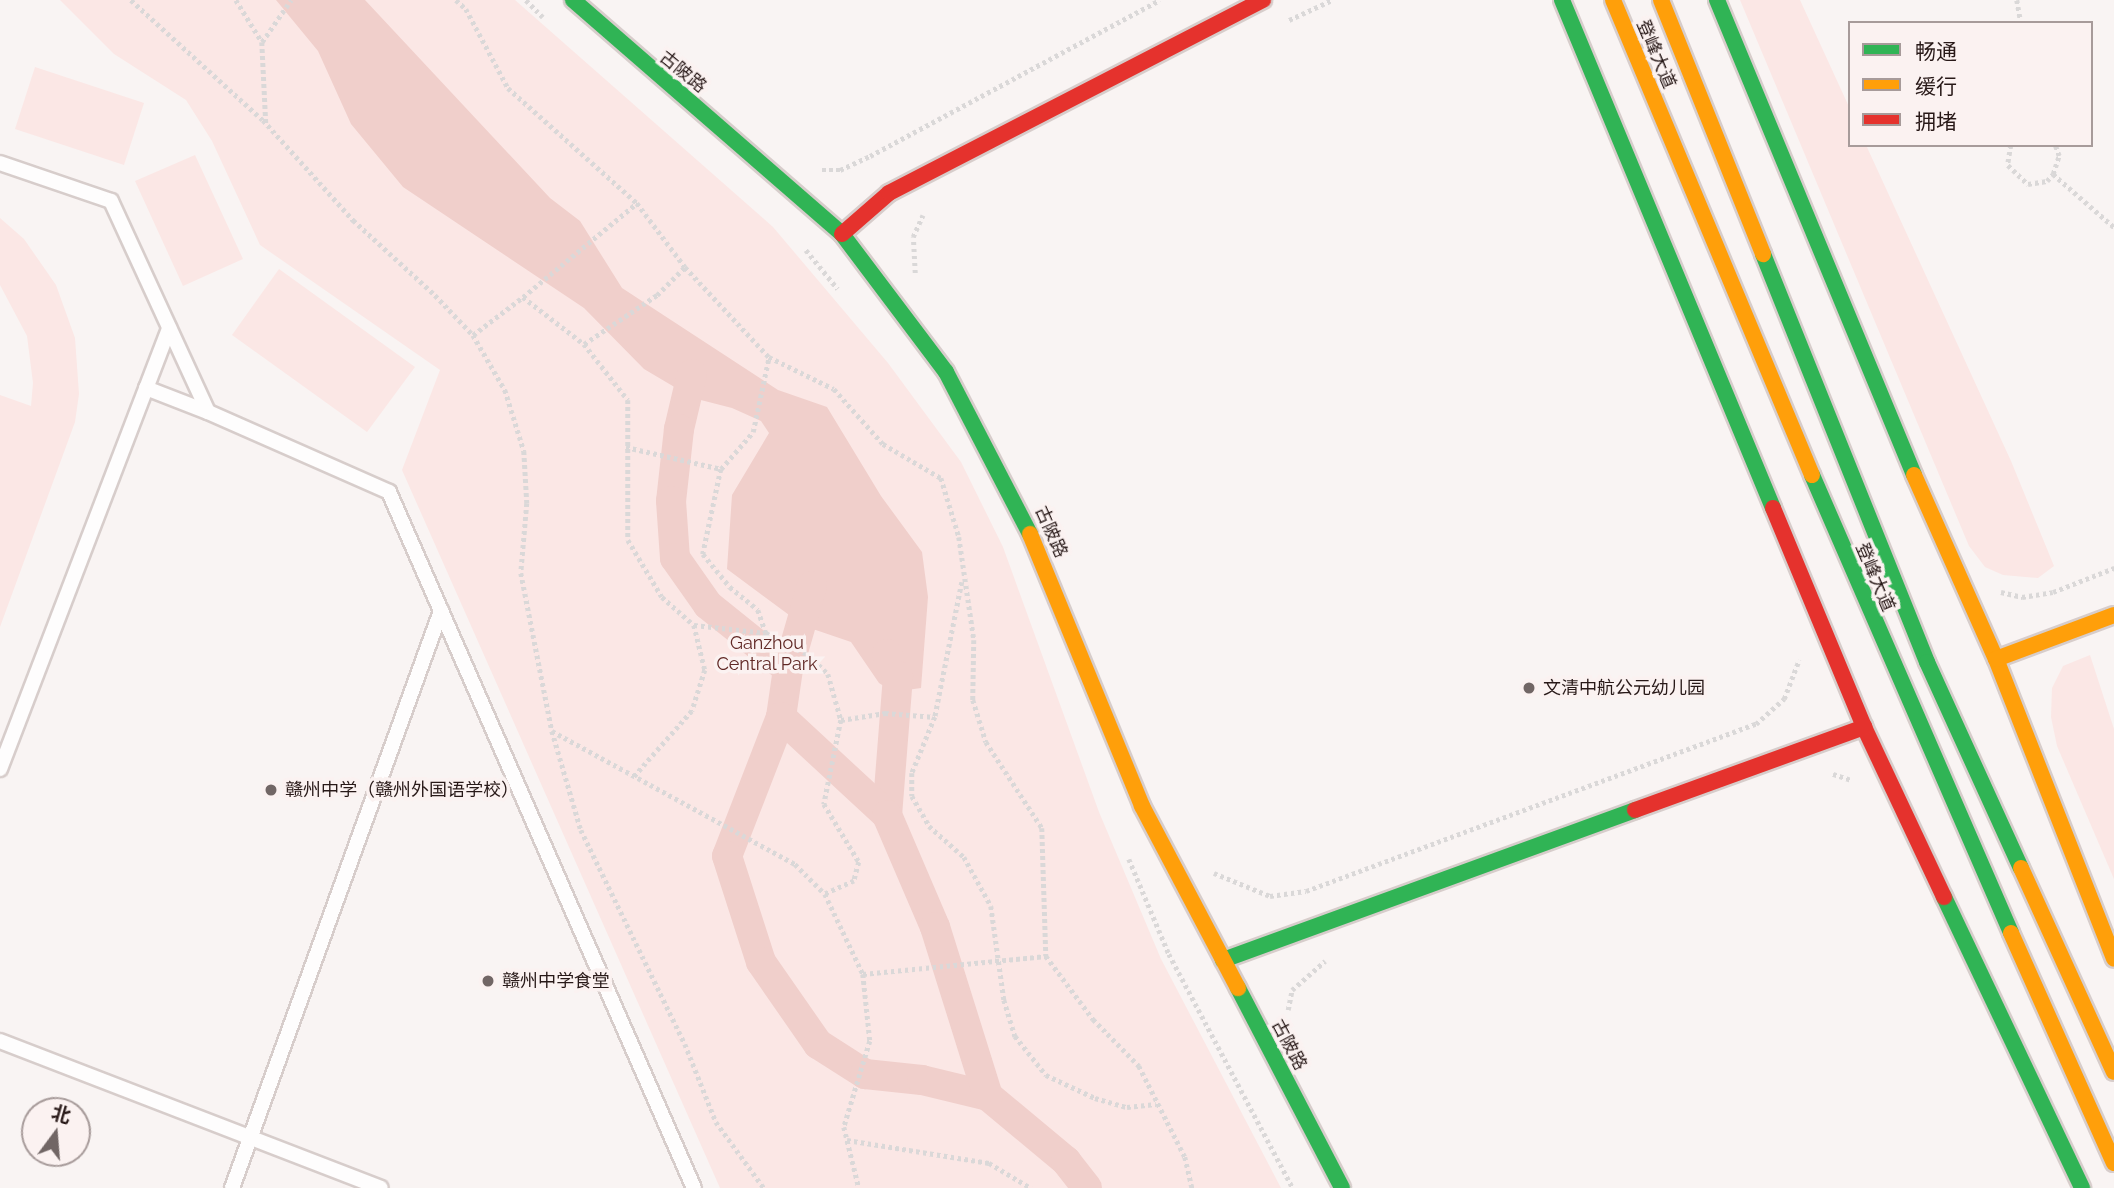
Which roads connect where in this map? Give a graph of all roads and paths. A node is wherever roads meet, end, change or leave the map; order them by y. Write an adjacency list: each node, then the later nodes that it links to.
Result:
1 (131, 0): 19 (path)
2 (236, 0): 18 (path)
3 (291, 0): 18 (path)
4 (456, 0): 25 (path)
5 (526, 0): 17 (path)
6 (573, 0): 28 (street, 古陂路)
7 (1160, 0): 23 (path)
8 (1263, 0): 28 (street)
9 (1332, 0): 16 (path)
10 (1562, 0): 51 (street)
11 (1613, 0): 72 (street, 登峰大道)
12 (1661, 0): 68 (street, 登峰大道)
13 (1717, 0): 47 (street)
14 (2017, 0): 15 (path)
15 (2021, 21)
16 (1283, 23)
17 (553, 25)
18 (262, 42): 19 (path)
19 (267, 125): 35 (path)
20 (2011, 147): 24 (path)
21 (2056, 147): 24 (path)
22 (0, 163): 34 (lane)
23 (811, 166)
24 (2053, 174): 27 (path)
25 (637, 203): 30 (path); 32 (path)
26 (927, 207): 31 (path)
27 (2114, 228)
28 (842, 234): 64 (street, 古陂路)
29 (802, 246): 33 (path)
30 (685, 267): 36 (path); 37 (path)
31 (916, 281)
32 (523, 297): 35 (path); 36 (path)
33 (844, 297)
34 (169, 328): 38 (lane); 39 (lane)
35 (473, 335): 52 (path)
36 (584, 344): 40 (path)
37 (769, 357): 41 (path); 42 (path)
38 (146, 388): 39 (lane); 53 (lane)
39 (208, 412): 43 (lane)
40 (626, 447): 41 (path); 45 (path)
41 (721, 470): 46 (path)
42 (962, 577): 48 (path); 61 (path)
43 (442, 611): 70 (lane); 75 (lane)
44 (2114, 615): 47 (street)
45 (694, 625): 46 (path); 55 (path)
46 (766, 633): 49 (path)
47 (1996, 659): 62 (street)
48 (935, 717): 49 (path); 63 (path)
49 (841, 720): 59 (path)
50 (1756, 724): 58 (path)
51 (1864, 727): 64 (street); 82 (street)
52 (552, 731): 55 (path); 76 (path)
53 (0, 769)
54 (1821, 772): 56 (path)
55 (633, 778): 59 (path)
56 (1856, 782)
57 (1127, 855): 80 (path)
58 (1211, 872)
59 (825, 894): 65 (path)
60 (1335, 955): 66 (path)
61 (1046, 956): 63 (path); 69 (path)
62 (2114, 958)
63 (999, 959): 65 (path); 69 (path)
64 (1223, 960): 81 (street, 古陂路)
65 (863, 974): 71 (path)
66 (1287, 1023)
67 (0, 1041): 70 (lane)
68 (2114, 1072)
69 (1156, 1104): 79 (path)
70 (251, 1139): 73 (lane); 74 (lane)
71 (847, 1140): 77 (path); 78 (path)
72 (2114, 1163)
73 (232, 1188)
74 (381, 1188)
75 (694, 1188)
76 (764, 1188)
77 (859, 1188)
78 (1031, 1188)
79 (1192, 1188)
80 (1293, 1188)
81 (1342, 1188)
82 (2081, 1188)

